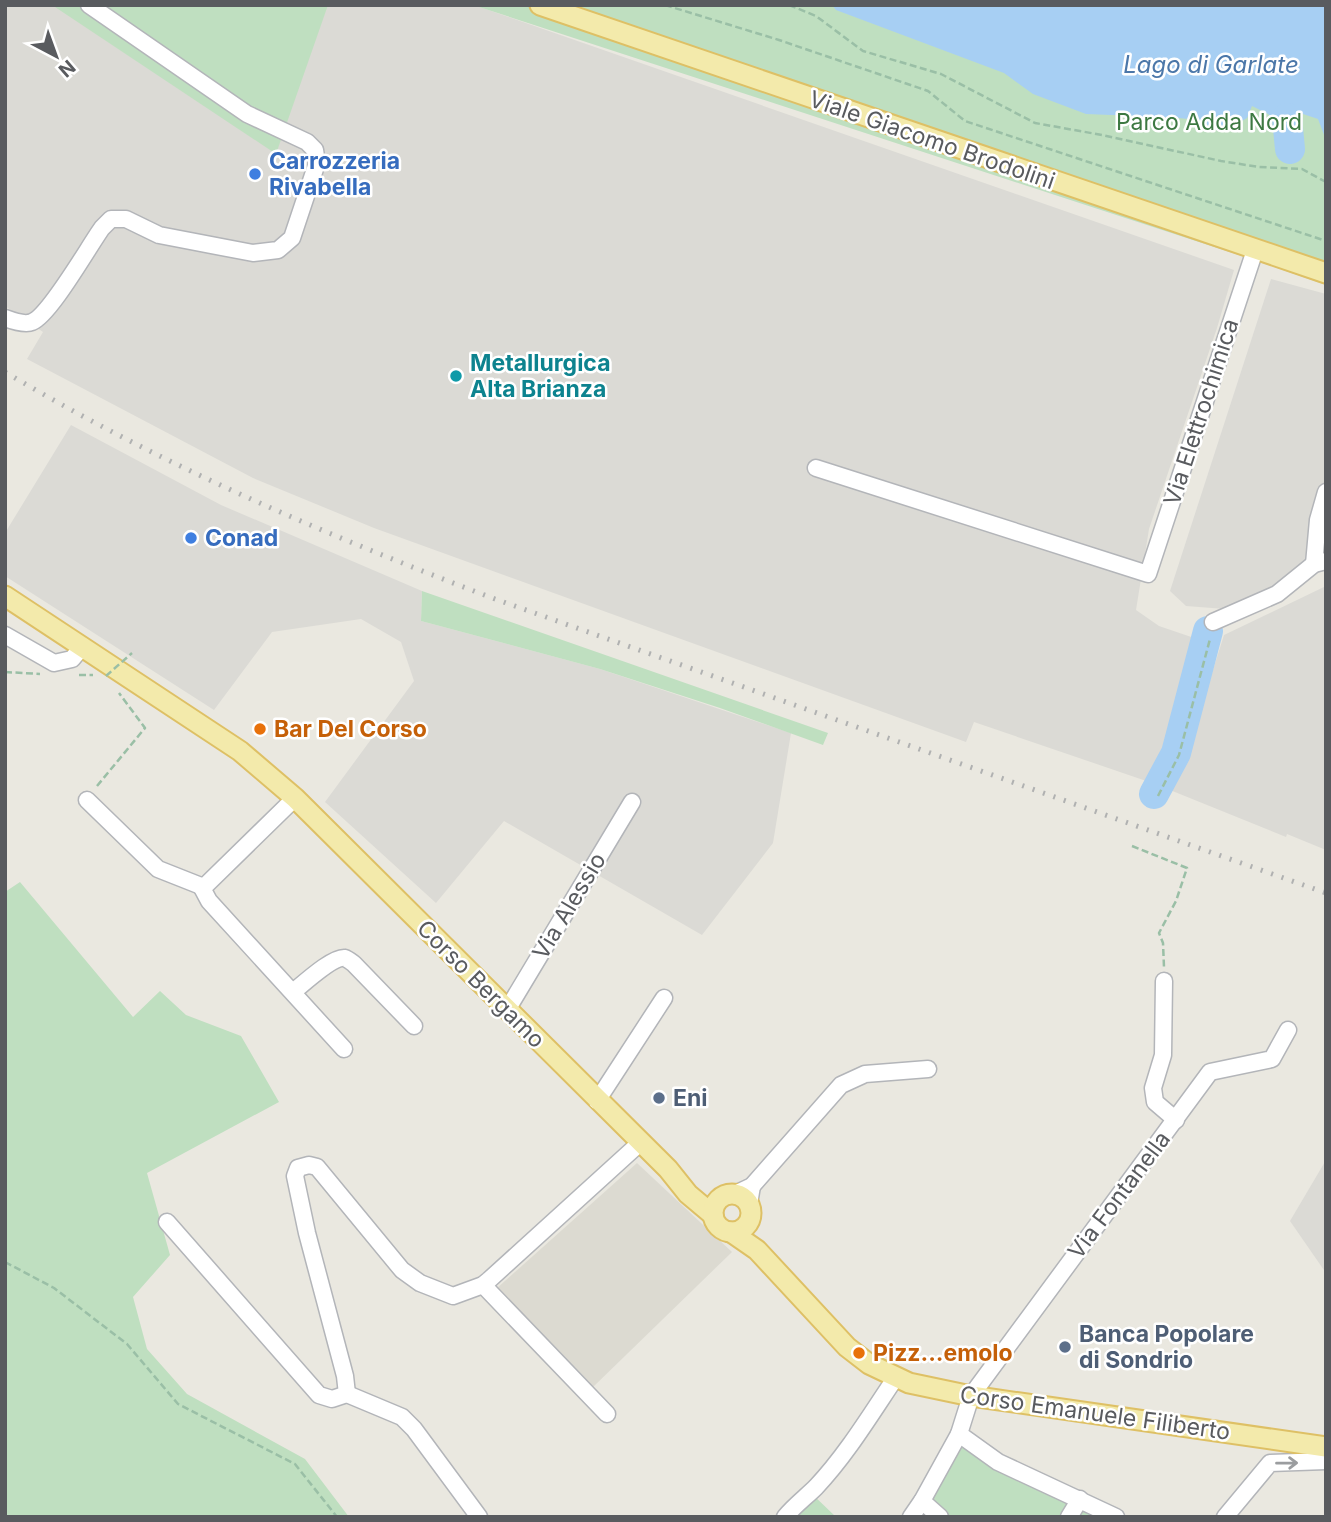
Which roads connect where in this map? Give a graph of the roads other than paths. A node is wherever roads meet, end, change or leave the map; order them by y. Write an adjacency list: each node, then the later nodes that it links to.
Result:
1 (89, 5): 5 (street)
2 (540, 5): 3 (main road, Viale Giacomo Brodolini)
3 (1255, 250): 4 (main road, Viale Giacomo Brodolini); 6 (street, Via Elettrochimica)
4 (1326, 273)
5 (5, 318)
6 (816, 468)
7 (1326, 492): 8 (street)
8 (1320, 562): 10 (street)
9 (5, 596): 12 (main road, Corso Bergamo)
10 (1213, 622)
11 (5, 635): 12 (street)
12 (83, 646): 13 (main road, Corso Bergamo)
13 (295, 797): 16 (street); 20 (main road, Corso Bergamo)
14 (87, 800): 16 (street)
15 (632, 802): 20 (street, Via Alessio)
16 (201, 886): 18 (street)
17 (1164, 981): 26 (street)
18 (292, 992): 21 (street); 23 (street)
19 (664, 998): 25 (street)
20 (507, 1010): 25 (main road, Corso Bergamo)
21 (414, 1026)
22 (1288, 1030): 26 (street, Via Fontanella)
23 (344, 1049)
24 (928, 1069): 28 (street)
25 (597, 1101): 27 (main road, Corso Bergamo)
26 (1176, 1120): 34 (street, Via Fontanella)
27 (641, 1142): 28 (main road, Corso Bergamo); 31 (street)
28 (737, 1202): 30 (main road); 30 (main road, Corso Bergamo)
29 (167, 1223): 33 (street)
30 (757, 1250): 32 (main road, Corso Emanuele Filiberto)
31 (483, 1285): 33 (street); 35 (street)
32 (896, 1377): 34 (main road, Corso Emanuele Filiberto); 42 (street)
33 (347, 1394): 41 (street)
34 (971, 1396): 36 (street, Via Fontanella); 37 (main road, Corso Emanuele Filiberto)
35 (607, 1414)
36 (958, 1434): 39 (street); 40 (street, Via Fontanella)
37 (1326, 1447)
38 (1326, 1461): 47 (street, one-way to 38)
39 (1080, 1499): 45 (street); 46 (street)
40 (922, 1501): 43 (street, Via Fontanella); 44 (street)
41 (479, 1517)
42 (785, 1517)
43 (911, 1517)
44 (940, 1517)
45 (1069, 1517)
46 (1116, 1517)
47 (1225, 1517)

